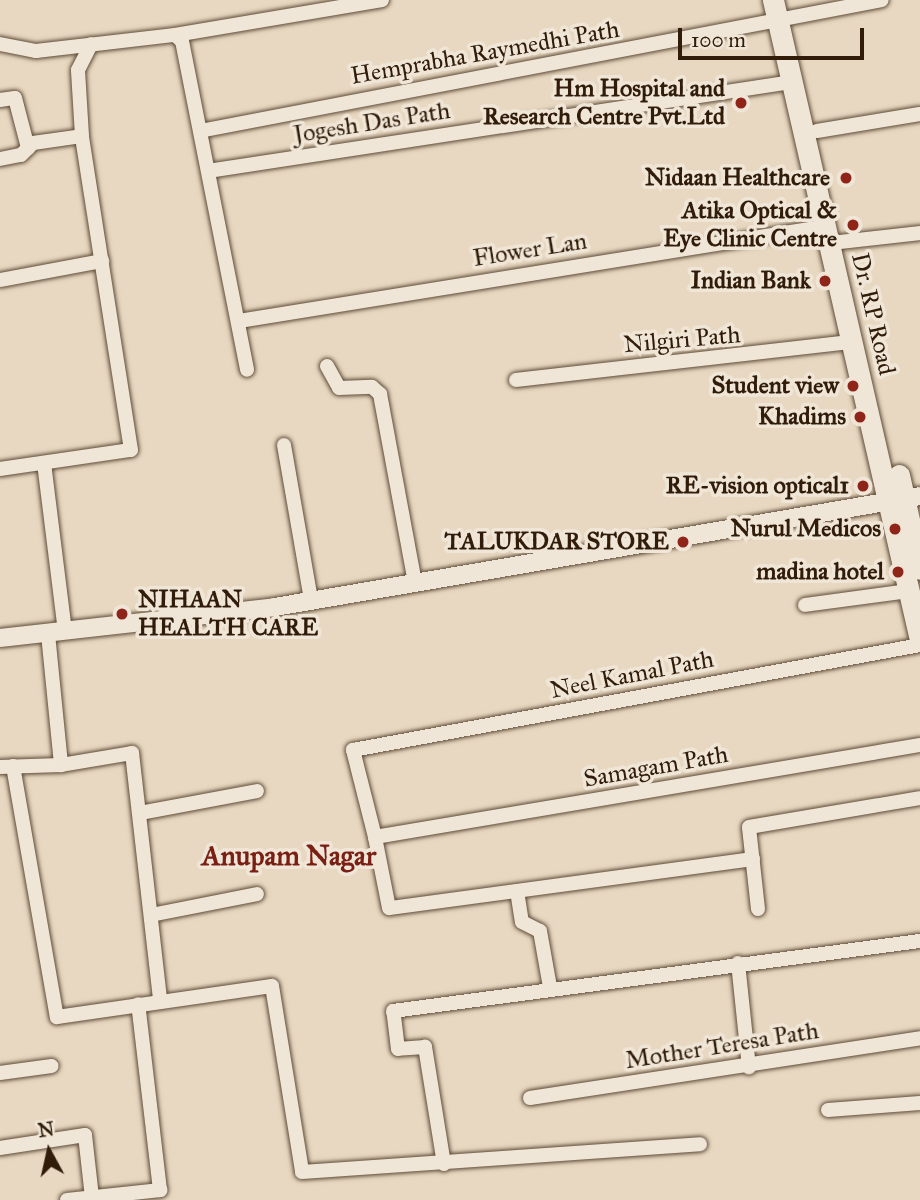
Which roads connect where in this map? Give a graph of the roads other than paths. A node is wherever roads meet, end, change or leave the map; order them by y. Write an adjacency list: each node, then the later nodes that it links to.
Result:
1 (382, 0): 5 (street)
2 (774, 0): 4 (main road, Dr. RP Road)
3 (882, 0): 4 (street, Hemprabha Raymedhi Path)
4 (785, 14): 8 (main road, Dr. RP Road); 11 (street, Hemprabha Raymedhi Path); 12 (main road)
5 (175, 35): 7 (street); 11 (street)
6 (0, 44): 7 (street)
7 (91, 44): 13 (street)
8 (792, 82): 16 (street, Jogesh Das Path); 18 (main road, Dr. RP Road)
9 (0, 100): 14 (street)
10 (920, 114): 12 (street)
11 (200, 131): 16 (street)
12 (817, 131): 18 (main road)
13 (82, 136): 14 (street); 19 (street)
14 (28, 148): 15 (street)
15 (0, 159)
16 (208, 171): 21 (street)
17 (920, 233): 18 (street, Flower Lan)
18 (834, 237): 21 (street, Flower Lan); 22 (main road, Dr. RP Road); 29 (main road)
19 (102, 261): 20 (street); 27 (street)
20 (0, 280)
21 (239, 321): 24 (street)
22 (852, 342): 25 (street, Nilgiri Path); 29 (main road, Dr. RP Road)
23 (327, 366): 31 (street)
24 (247, 370)
25 (516, 380)
26 (284, 445): 33 (street)
27 (44, 463): 28 (street); 35 (street)
28 (0, 469)
29 (906, 499): 30 (main road); 31 (street); 32 (main road, Dr. RP Road)
30 (920, 569)
31 (415, 582): 33 (street)
32 (909, 591): 34 (street); 37 (main road, Dr. RP Road)
33 (311, 600): 35 (street)
34 (805, 605)
35 (57, 633): 36 (street); 39 (street)
36 (0, 638)
37 (920, 643): 44 (street, Neel Kamal Path)
38 (920, 745): 44 (street, Samagam Path)
39 (61, 765): 40 (street); 43 (street)
40 (6, 766): 54 (street)
41 (257, 792): 43 (street)
42 (920, 798): 45 (street)
43 (140, 813): 49 (street)
44 (375, 837): 46 (street)
45 (752, 859): 46 (street); 48 (street)
46 (517, 891): 52 (street)
47 (257, 894): 49 (street)
48 (758, 909)
49 (151, 915): 53 (street)
50 (920, 941): 51 (street)
51 (738, 963): 52 (street); 57 (street)
52 (550, 987): 64 (street)
53 (160, 1000): 54 (street); 64 (street)
54 (138, 1004): 65 (street)
55 (920, 1038): 57 (street, Mother Teresa Path)
56 (52, 1066): 58 (street)
57 (750, 1067): 59 (street, Mother Teresa Path)
58 (0, 1073)
59 (530, 1098)
60 (920, 1103): 61 (street)
61 (828, 1110)
62 (700, 1144): 64 (street)
63 (0, 1148): 65 (street)
64 (444, 1164)
65 (92, 1197): 66 (street)
66 (67, 1200)

